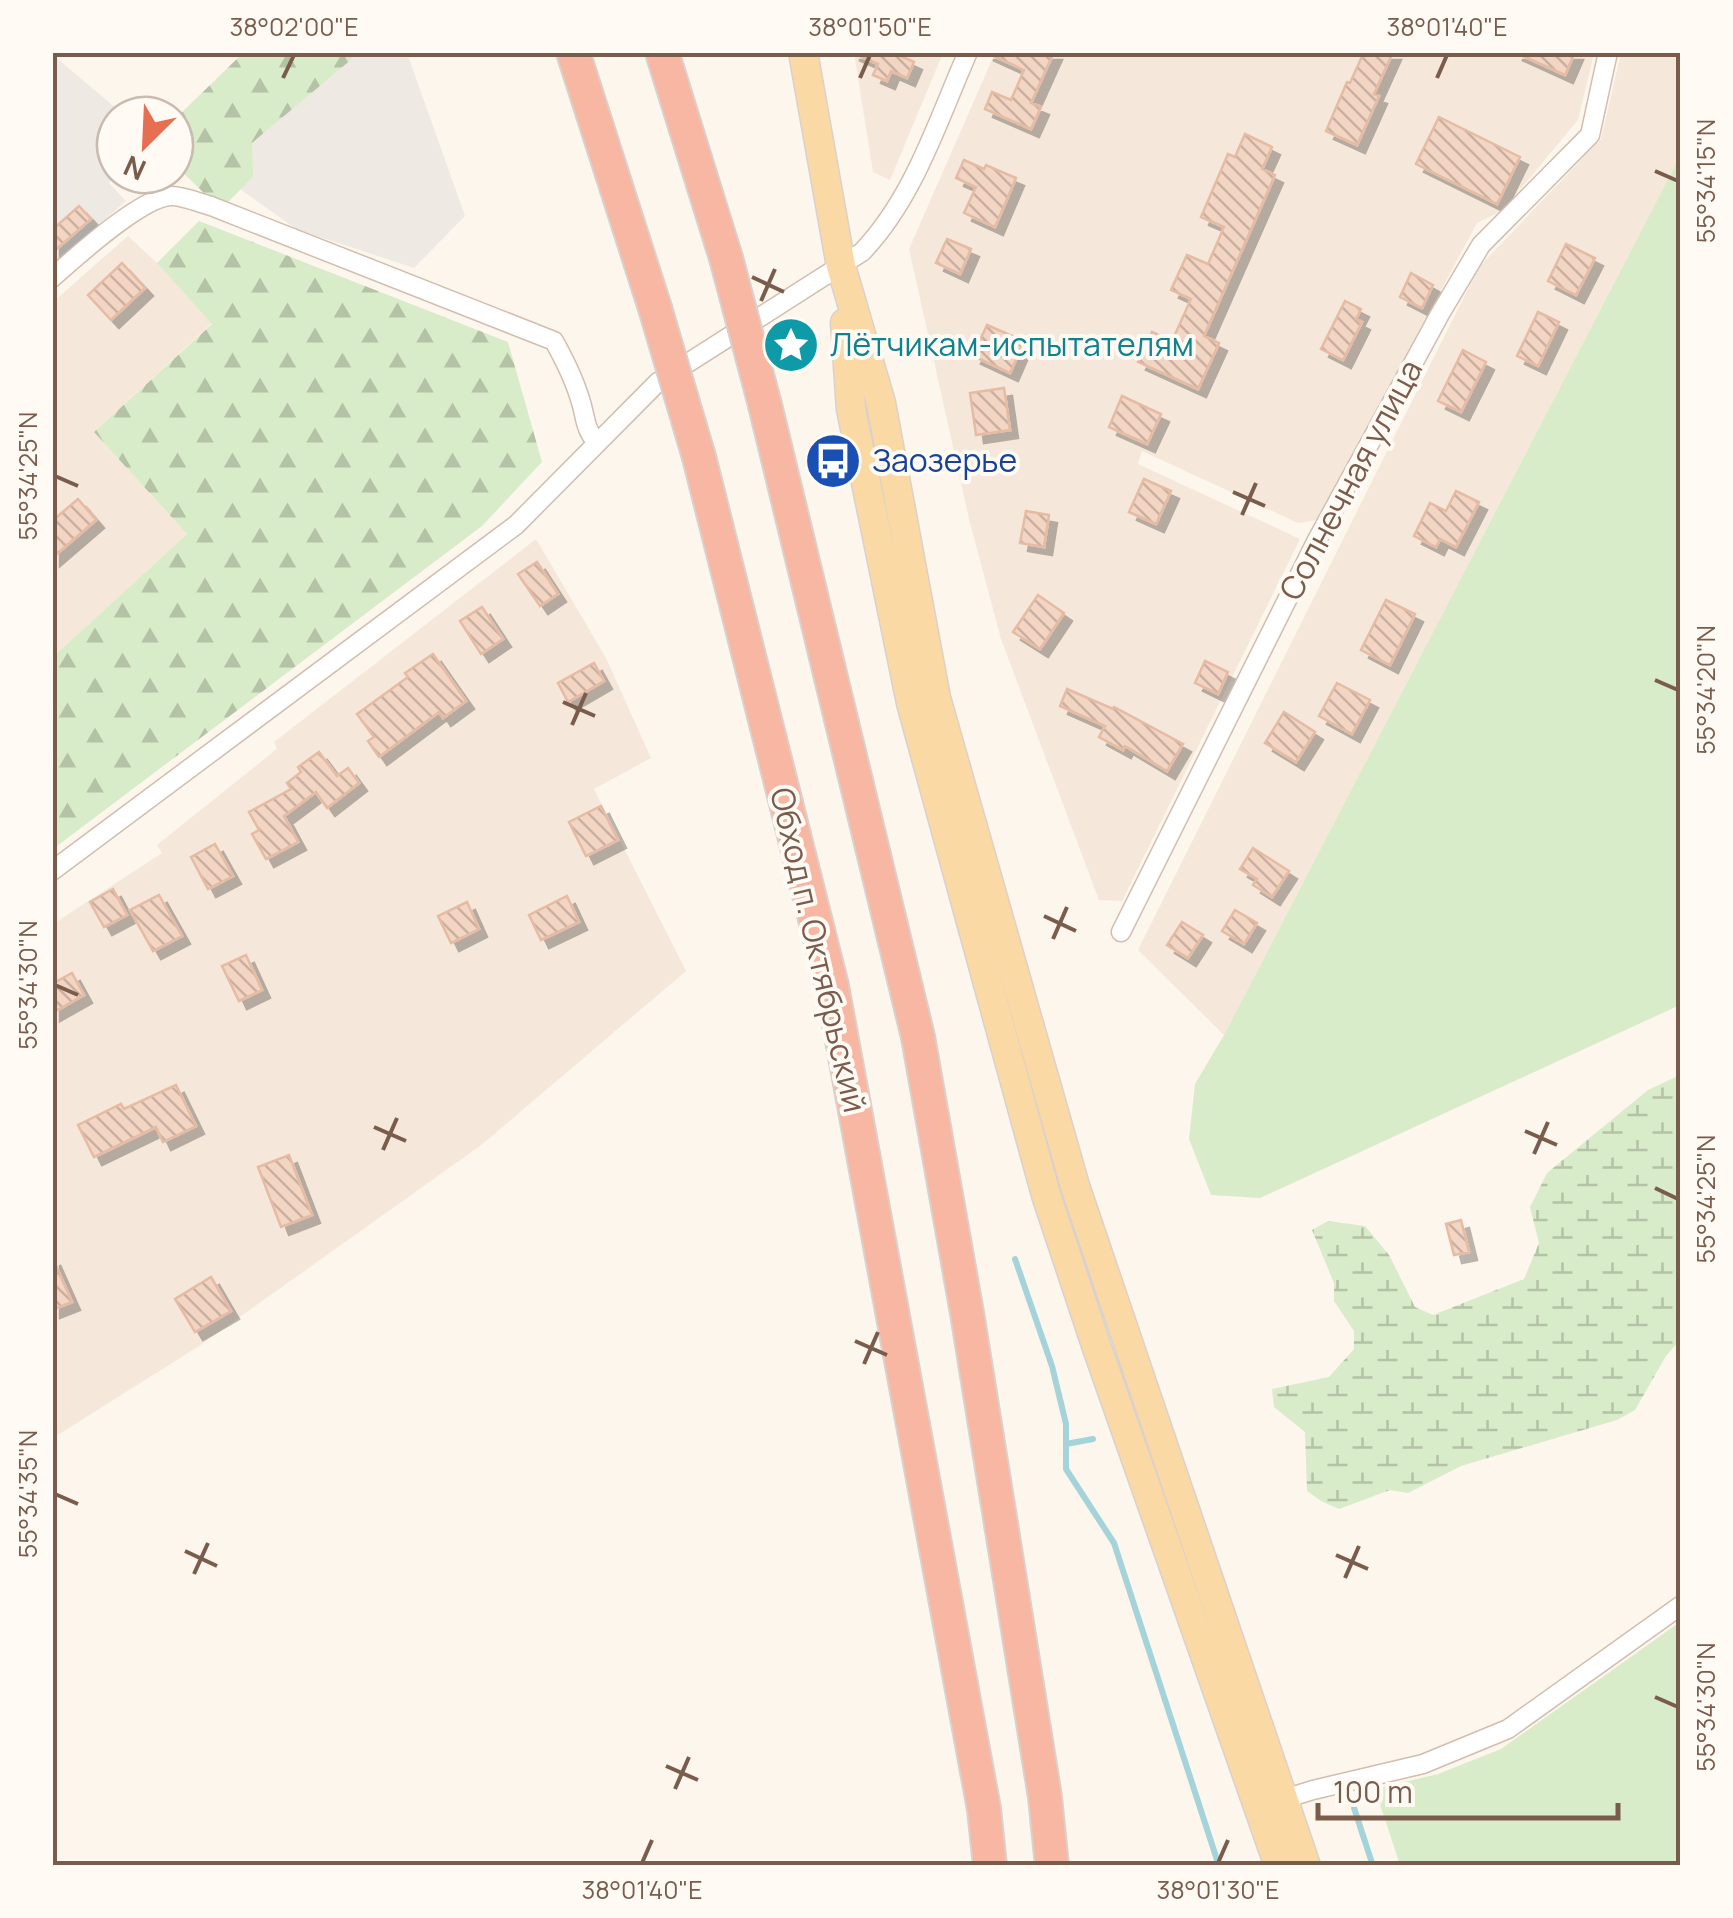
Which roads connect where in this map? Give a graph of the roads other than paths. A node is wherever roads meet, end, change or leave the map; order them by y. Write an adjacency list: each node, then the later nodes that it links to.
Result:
1 (574, 52): 13 (highway, Обход п. Октябрьский, bridge)
2 (662, 52): 14 (highway, bridge)
3 (803, 52): 6 (main road)
4 (968, 52): 6 (street)
5 (1608, 52): 10 (street, Солнечная улица)
6 (841, 266): 8 (street); 12 (main road); 15 (main road)
7 (52, 278): 8 (street)
8 (598, 443): 9 (street)
9 (52, 871)
10 (1121, 932)
11 (1680, 1606): 12 (street)
12 (1284, 1799): 16 (main road)
13 (990, 1866)
14 (1052, 1866)
15 (1279, 1866)
16 (1306, 1866)

